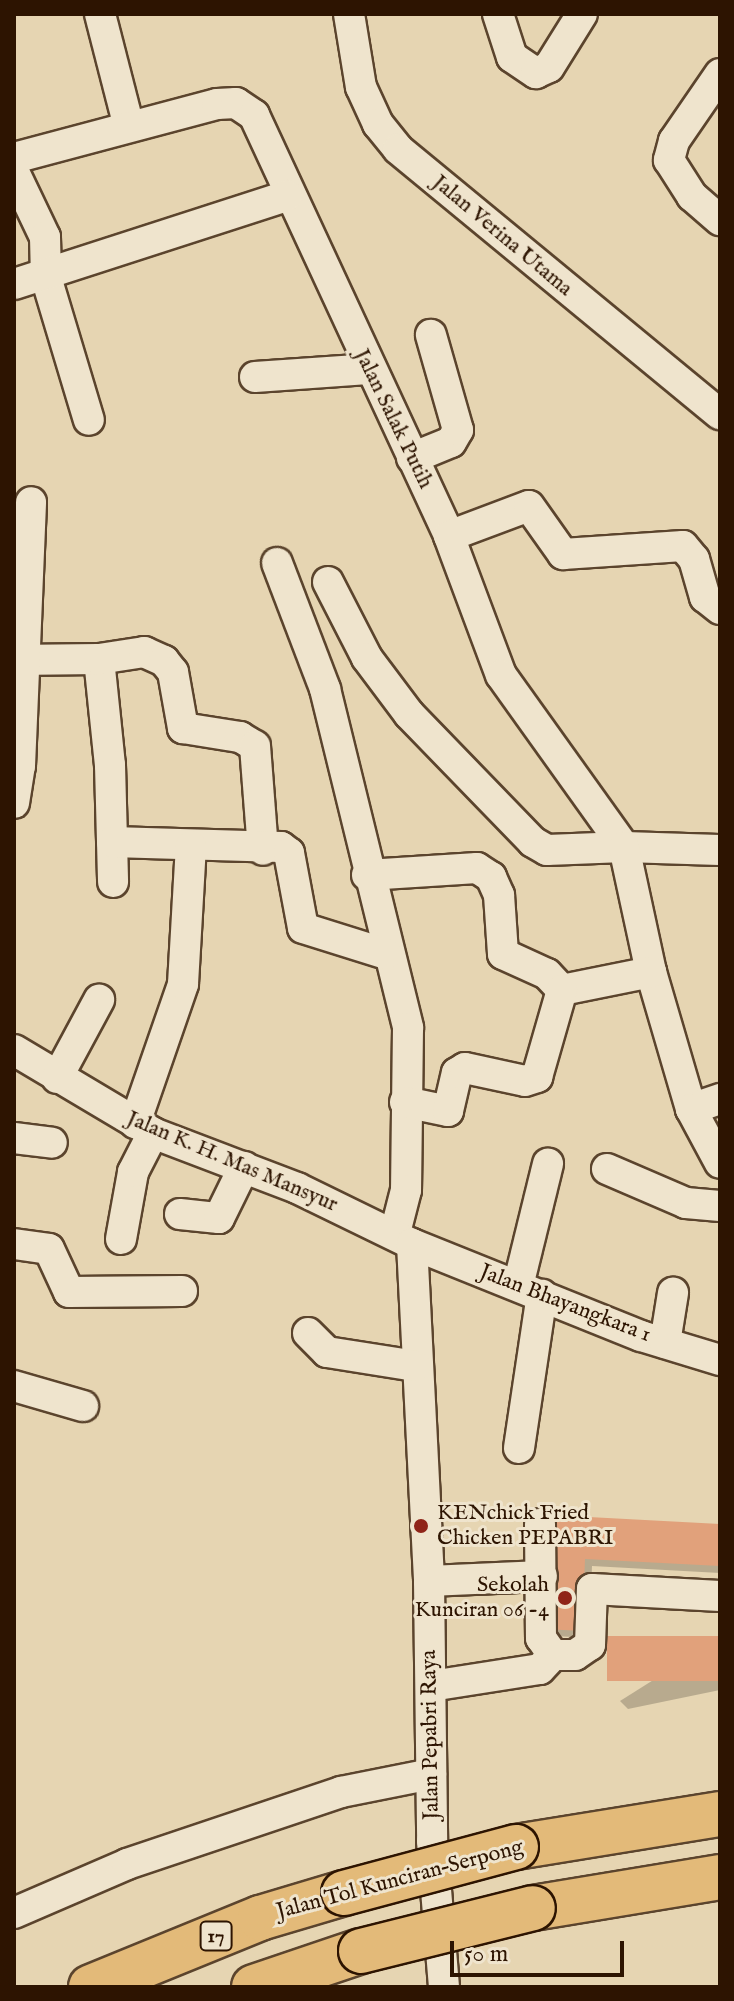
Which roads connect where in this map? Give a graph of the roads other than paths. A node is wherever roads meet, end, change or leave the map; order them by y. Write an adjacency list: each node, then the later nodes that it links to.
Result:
1 (100, 14): 6 (street)
2 (349, 14): 16 (street, Jalan Verina Utama)
3 (498, 14): 4 (street)
4 (582, 14)
5 (720, 74): 10 (street)
6 (128, 123): 7 (street, Jalan Salak Putih); 9 (street, Jalan Salak Putih)
7 (14, 158)
8 (14, 172): 11 (street)
9 (287, 196): 11 (street); 14 (street, Jalan Salak Putih)
10 (720, 220)
11 (46, 277): 12 (street); 17 (street)
12 (14, 284)
13 (431, 335): 18 (street)
14 (368, 369): 15 (street); 18 (street, Jalan Salak Putih)
15 (255, 377)
16 (720, 414)
17 (89, 420)
18 (412, 458): 20 (street, Jalan Salak Putih)
19 (31, 502): 25 (street)
20 (449, 536): 23 (street); 30 (street, Jalan Salak Putih)
21 (277, 563): 33 (street, Jalan Pepabri Raya)
22 (328, 582): 30 (street)
23 (720, 609)
24 (99, 659): 25 (street); 28 (street); 31 (street)
25 (18, 660): 26 (street)
26 (17, 766): 27 (street)
27 (14, 803)
28 (112, 842): 29 (street); 34 (street)
29 (191, 846): 31 (street); 44 (street)
30 (624, 847): 32 (street); 36 (street)
31 (263, 850): 35 (street)
32 (720, 850)
33 (367, 875): 35 (street, Jalan Pepabri Raya); 37 (street)
34 (113, 882)
35 (386, 954): 42 (street, Jalan Pepabri Raya)
36 (651, 972): 37 (street); 43 (street)
37 (562, 990): 42 (street)
38 (99, 1000): 40 (street)
39 (14, 1050): 40 (street, Jalan K. H. Mas Mansyur)
40 (57, 1078): 44 (street, Jalan K. H. Mas Mansyur)
41 (720, 1099): 43 (street)
42 (405, 1102): 53 (street, Jalan Pepabri Raya)
43 (691, 1109): 47 (street)
44 (144, 1128): 49 (street, Jalan K. H. Mas Mansyur); 54 (street)
45 (14, 1138): 46 (street)
46 (52, 1143)
47 (720, 1163)
48 (548, 1164): 57 (street)
49 (244, 1167): 52 (street); 53 (street, Jalan K. H. Mas Mansyur)
50 (607, 1169): 51 (street)
51 (720, 1206)
52 (180, 1214)
53 (404, 1238): 57 (street, Jalan Bhayangkara 1); 62 (street, Jalan Pepabri Raya)
54 (121, 1239)
55 (14, 1244): 56 (street)
56 (182, 1291)
57 (530, 1291): 60 (street, Jalan Bhayangkara 1); 65 (street)
58 (673, 1293): 60 (street)
59 (308, 1333): 62 (street)
60 (665, 1343): 61 (street, Jalan Bhayangkara 1)
61 (720, 1360)
62 (415, 1366): 68 (street, Jalan Pepabri Raya)
63 (14, 1386): 64 (street)
64 (83, 1406)
65 (519, 1448)
66 (540, 1524): 67 (street)
67 (542, 1576): 68 (street); 70 (street)
68 (429, 1581): 71 (street, Jalan Pepabri Raya)
69 (720, 1596): 70 (street)
70 (553, 1655): 71 (street)
71 (431, 1686): 72 (street, Jalan Pepabri Raya)
72 (431, 1774): 75 (street); 78 (street, Jalan Pepabri Raya)
73 (720, 1814): 76 (highway, Jalan Tol Kunciran–Serpong / 17, bridge)
74 (720, 1877): 77 (highway, bridge)
75 (14, 1913)
76 (91, 1987)
77 (254, 1987)
78 (444, 1987)

